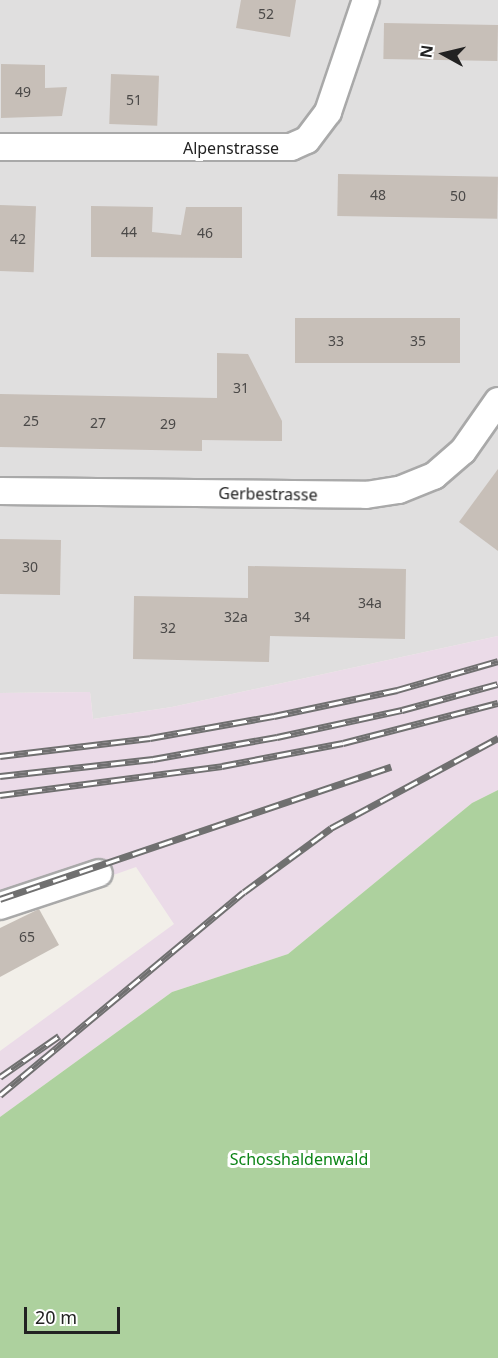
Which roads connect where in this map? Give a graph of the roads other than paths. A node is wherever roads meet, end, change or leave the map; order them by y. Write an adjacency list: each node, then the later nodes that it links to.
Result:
1 (366, 0): 2 (street, Alpenstrasse)
2 (0, 147)
3 (498, 401): 4 (street, Gerbestrasse)
4 (0, 491)
5 (99, 873): 6 (street)
6 (0, 906)

